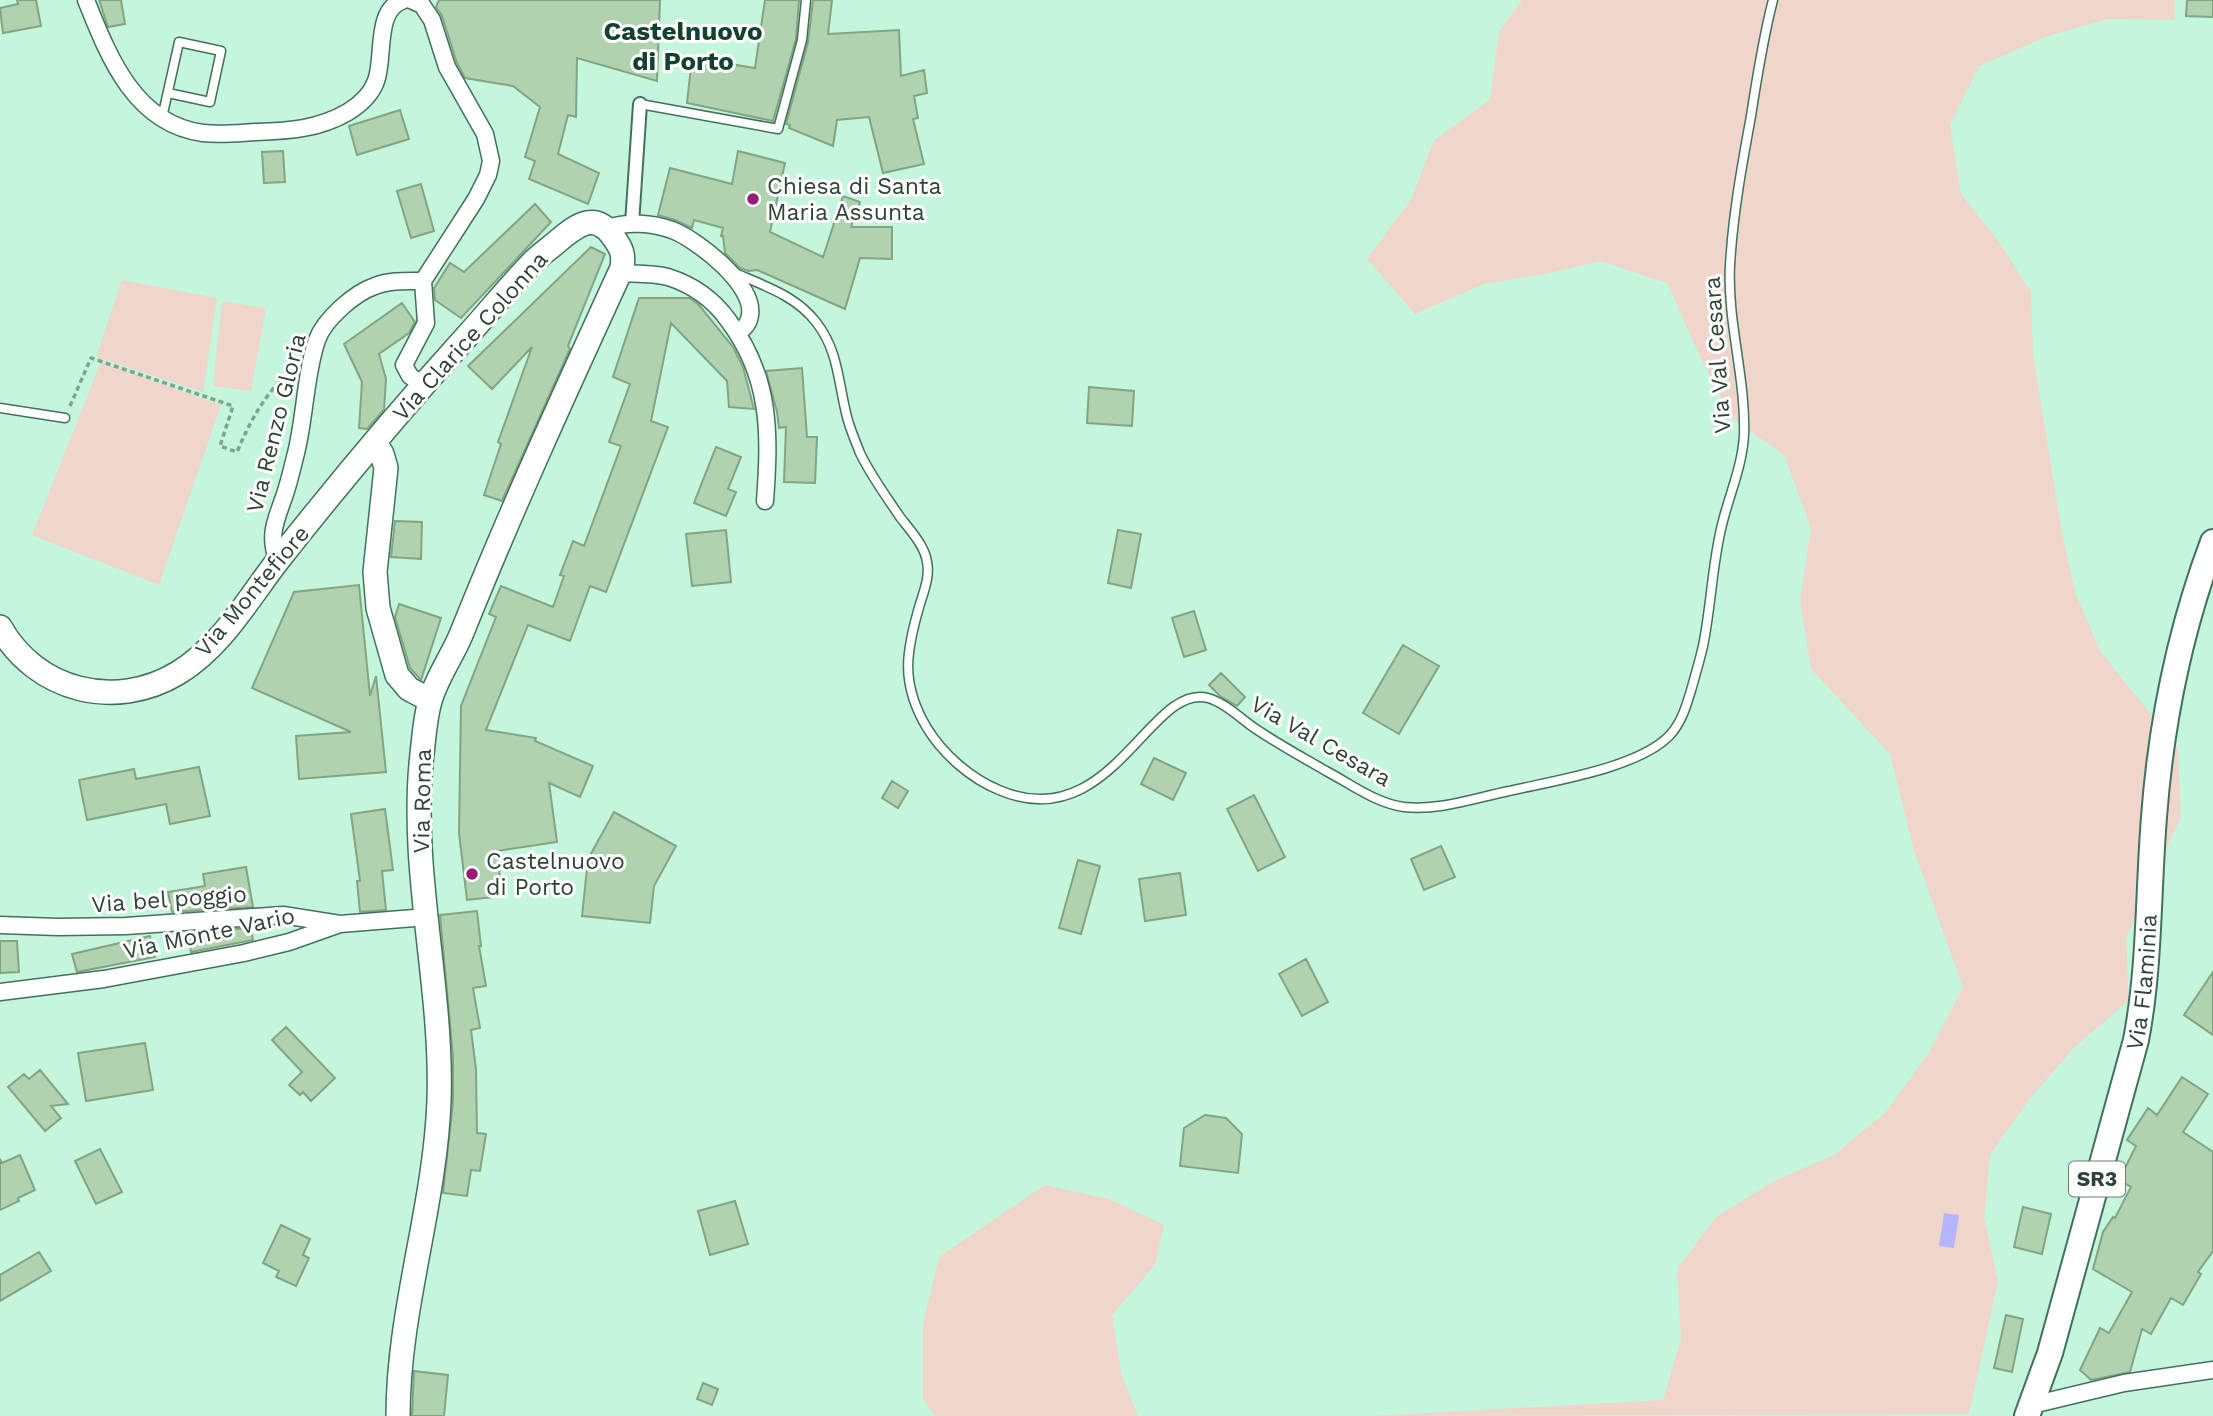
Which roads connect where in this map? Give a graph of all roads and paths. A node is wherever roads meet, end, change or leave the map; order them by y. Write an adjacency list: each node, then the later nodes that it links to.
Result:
1 (86, 0): 9 (street)
2 (404, 0): 9 (street)
3 (411, 0): 6 (street)
4 (806, 0): 8 (lane)
5 (1773, 0): 12 (lane, Via Val Cesara)
6 (430, 5): 14 (street)
7 (168, 93): 7 (lane); 9 (lane)
8 (640, 104): 10 (street)
9 (162, 118)
10 (632, 224): 11 (street); 12 (street)
11 (607, 228): 13 (main road); 17 (main road, Via Clarice Colonna)
12 (726, 270): 15 (street)
13 (619, 273): 15 (street); 25 (main road, Via Roma)
14 (423, 281): 16 (street, Via Renzo Gloria); 17 (street)
15 (738, 333): 21 (street)
16 (315, 349): 19 (path); 23 (street, Via Renzo Gloria)
17 (423, 385): 20 (main road, Via Clarice Colonna)
18 (0, 408): 19 (lane)
19 (65, 418)
20 (375, 443): 23 (main road, Via Montefiore); 25 (main road)
21 (765, 501)
22 (2213, 542): 31 (main road, Via Flaminia / SR3)
23 (278, 561): 24 (main road, Via Montefiore)
24 (0, 627)
25 (430, 700): 26 (main road, Via Roma)
26 (427, 917): 27 (street, Via Monte Vario); 32 (main road, Via Roma)
27 (340, 924): 28 (street, Via bel poggio); 29 (street, Via Monte Vario)
28 (0, 925)
29 (0, 992)
30 (2213, 1370): 31 (street)
31 (2030, 1410)
32 (398, 1416)

